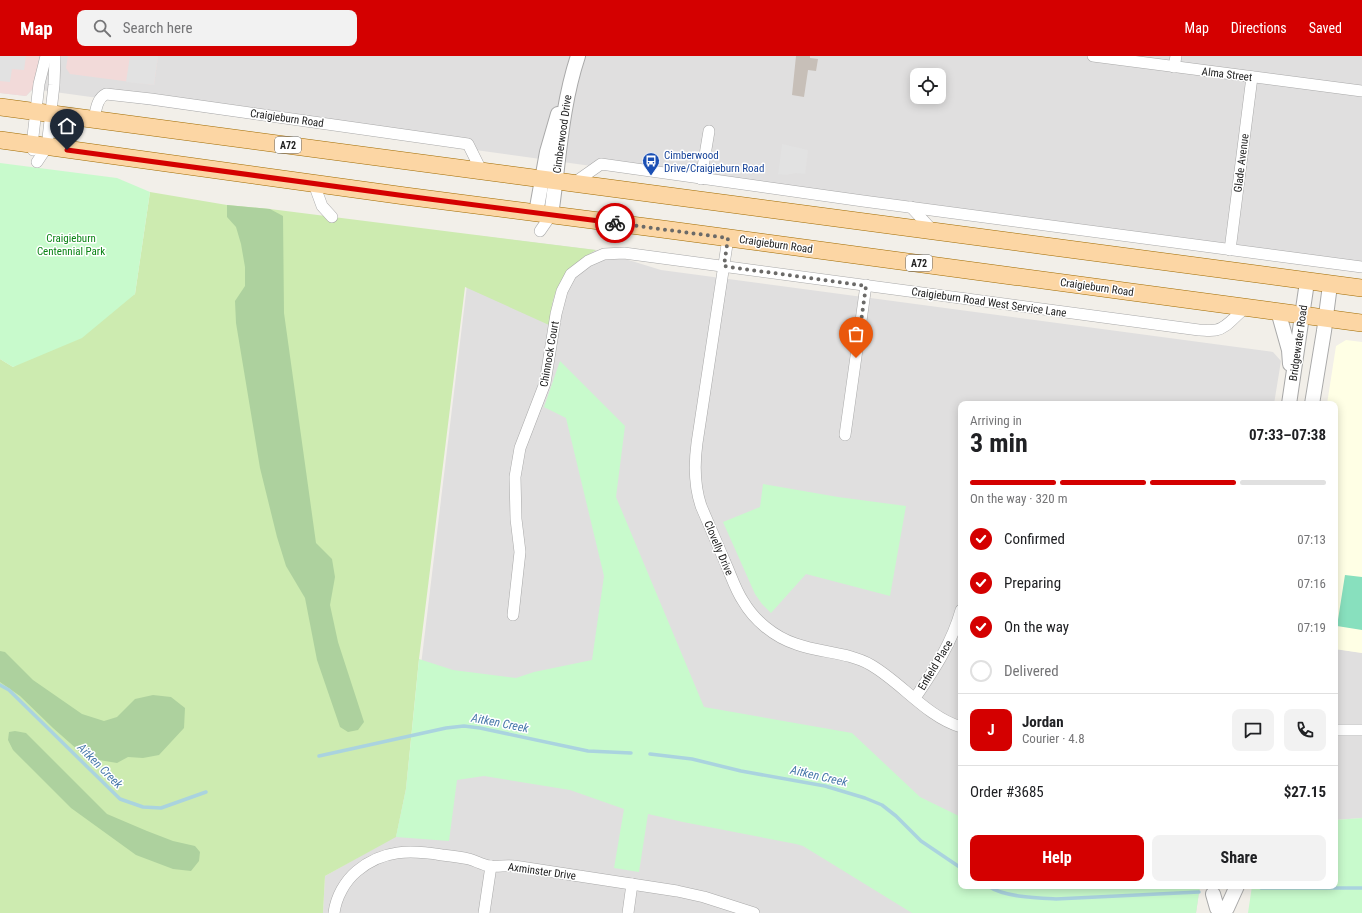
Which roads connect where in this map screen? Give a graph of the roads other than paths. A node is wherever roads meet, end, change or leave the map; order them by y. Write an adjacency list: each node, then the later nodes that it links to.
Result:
1 (46, 56): 9 (street)
2 (54, 56): 9 (street)
3 (578, 56): 15 (street, Cimberwood Drive)
4 (1093, 56): 5 (street, Alma Street)
5 (1175, 61): 6 (street, Alma Street)
6 (1252, 77): 7 (street, Alma Street); 24 (street, Glade Avenue)
7 (1362, 91)
8 (0, 107): 9 (main road, A72)
9 (44, 113): 10 (main road, A72); 13 (street); 13 (street)
10 (94, 119): 14 (main road, A72); 14 (street, Craigieburn Road)
11 (709, 131): 16 (street)
12 (0, 140): 13 (main road, Craigieburn Road / A72)
13 (39, 146): 18 (main road, Craigieburn Road / A72)
14 (481, 170): 15 (main road, A72)
15 (549, 179): 17 (main road, A72); 20 (street, Cimberwood Drive)
16 (701, 179): 17 (street); 19 (street)
17 (574, 183): 22 (main road, A72)
18 (314, 184): 20 (main road, Craigieburn Road / A72); 21 (street)
19 (911, 207): 22 (street); 24 (street)
20 (543, 214): 23 (main road, Craigieburn Road / A72)
21 (332, 217)
22 (934, 232): 27 (main road, A72)
23 (728, 238): 25 (street, Clovelly Drive); 31 (main road, Craigieburn Road / A72)
24 (1230, 250): 26 (street)
25 (724, 266): 29 (street, Craigieburn Road West Service Lane); 40 (street, Chinnock Court); 42 (street, Clovelly Drive)
26 (1362, 267)
27 (1307, 282): 28 (main road, A72); 33 (street, Bridgewater Road)
28 (1330, 285): 30 (main road, A72); 34 (street, Bridgewater Road)
29 (866, 286): 31 (street, Craigieburn Road West Service Lane); 39 (street)
30 (1362, 288)
31 (1247, 307): 32 (main road, Craigieburn Road / A72)
32 (1278, 311): 33 (main road, Craigieburn Road / A72); 36 (street)
33 (1302, 315): 34 (main road, Craigieburn Road / A72); 36 (street, Bridgewater Road)
34 (1326, 318): 35 (main road, Craigieburn Road / A72); 38 (street, Bridgewater Road)
35 (1362, 323)
36 (1290, 400): 37 (street)
37 (1301, 401)
38 (1312, 401)
39 (845, 435)
40 (513, 615)
41 (958, 623): 42 (street, Enfield Place)
42 (915, 698): 43 (street, Clovelly Drive)
43 (958, 726)
44 (1338, 730): 45 (street)
45 (1362, 730)
46 (491, 866): 47 (street, Axminster Drive); 51 (street, Axminster Drive); 52 (street)
47 (632, 884): 53 (street); 54 (street, Axminster Drive)
48 (1236, 889): 50 (street)
49 (1237, 889): 56 (street)
50 (1214, 890): 55 (street)
51 (334, 913)
52 (484, 913)
53 (628, 913)
54 (754, 913)
55 (1211, 913)
56 (1234, 913)

